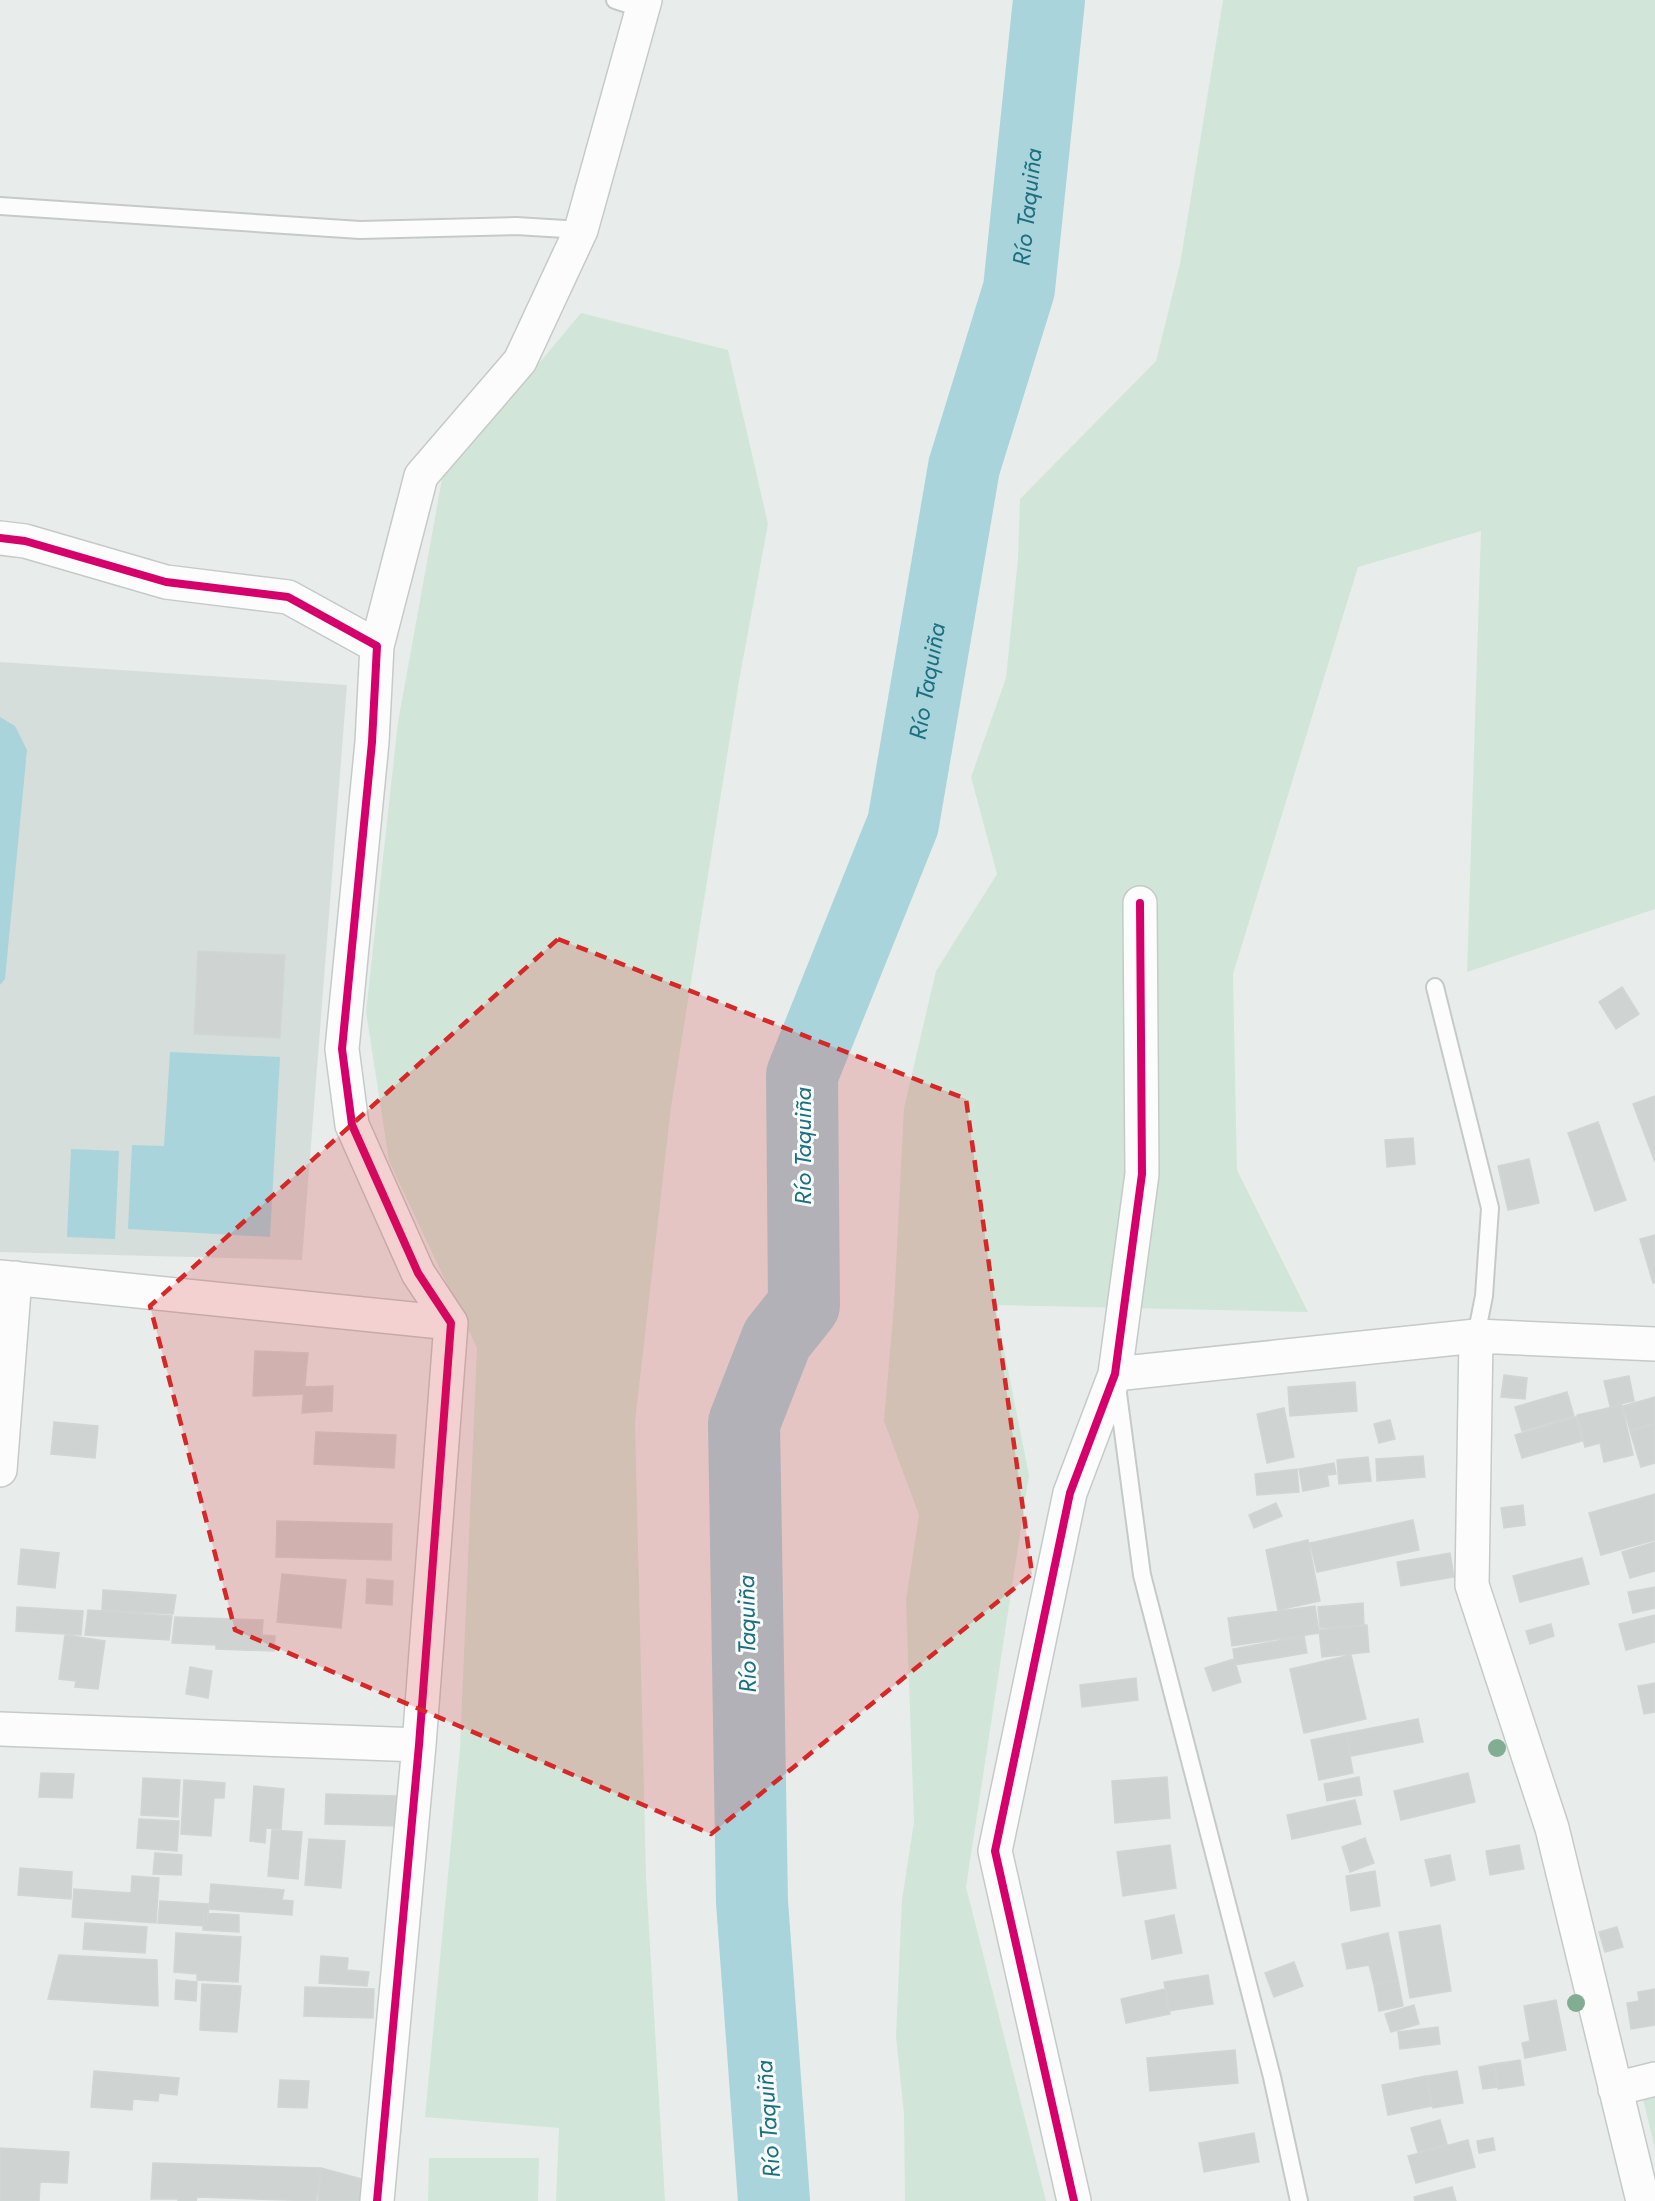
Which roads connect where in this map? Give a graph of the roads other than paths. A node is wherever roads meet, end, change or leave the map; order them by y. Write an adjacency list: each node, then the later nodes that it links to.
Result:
1 (634, 3): 3 (street)
2 (0, 206): 3 (lane)
3 (581, 230): 5 (street)
4 (0, 538): 5 (street)
5 (377, 646): 9 (street)
6 (1140, 903): 12 (street)
7 (1435, 987): 10 (lane)
8 (8, 1277): 9 (street); 13 (street)
9 (451, 1323): 15 (street)
10 (1476, 1336): 11 (street); 12 (street); 17 (street)
11 (1655, 1344)
12 (1115, 1374): 19 (street); 20 (lane)
13 (0, 1470)
14 (0, 1730): 15 (street)
15 (419, 1745): 18 (street)
16 (1655, 2079): 17 (street)
17 (1615, 2089): 21 (street)
18 (377, 2201)
19 (1074, 2201)
20 (1299, 2201)
21 (1642, 2201)

